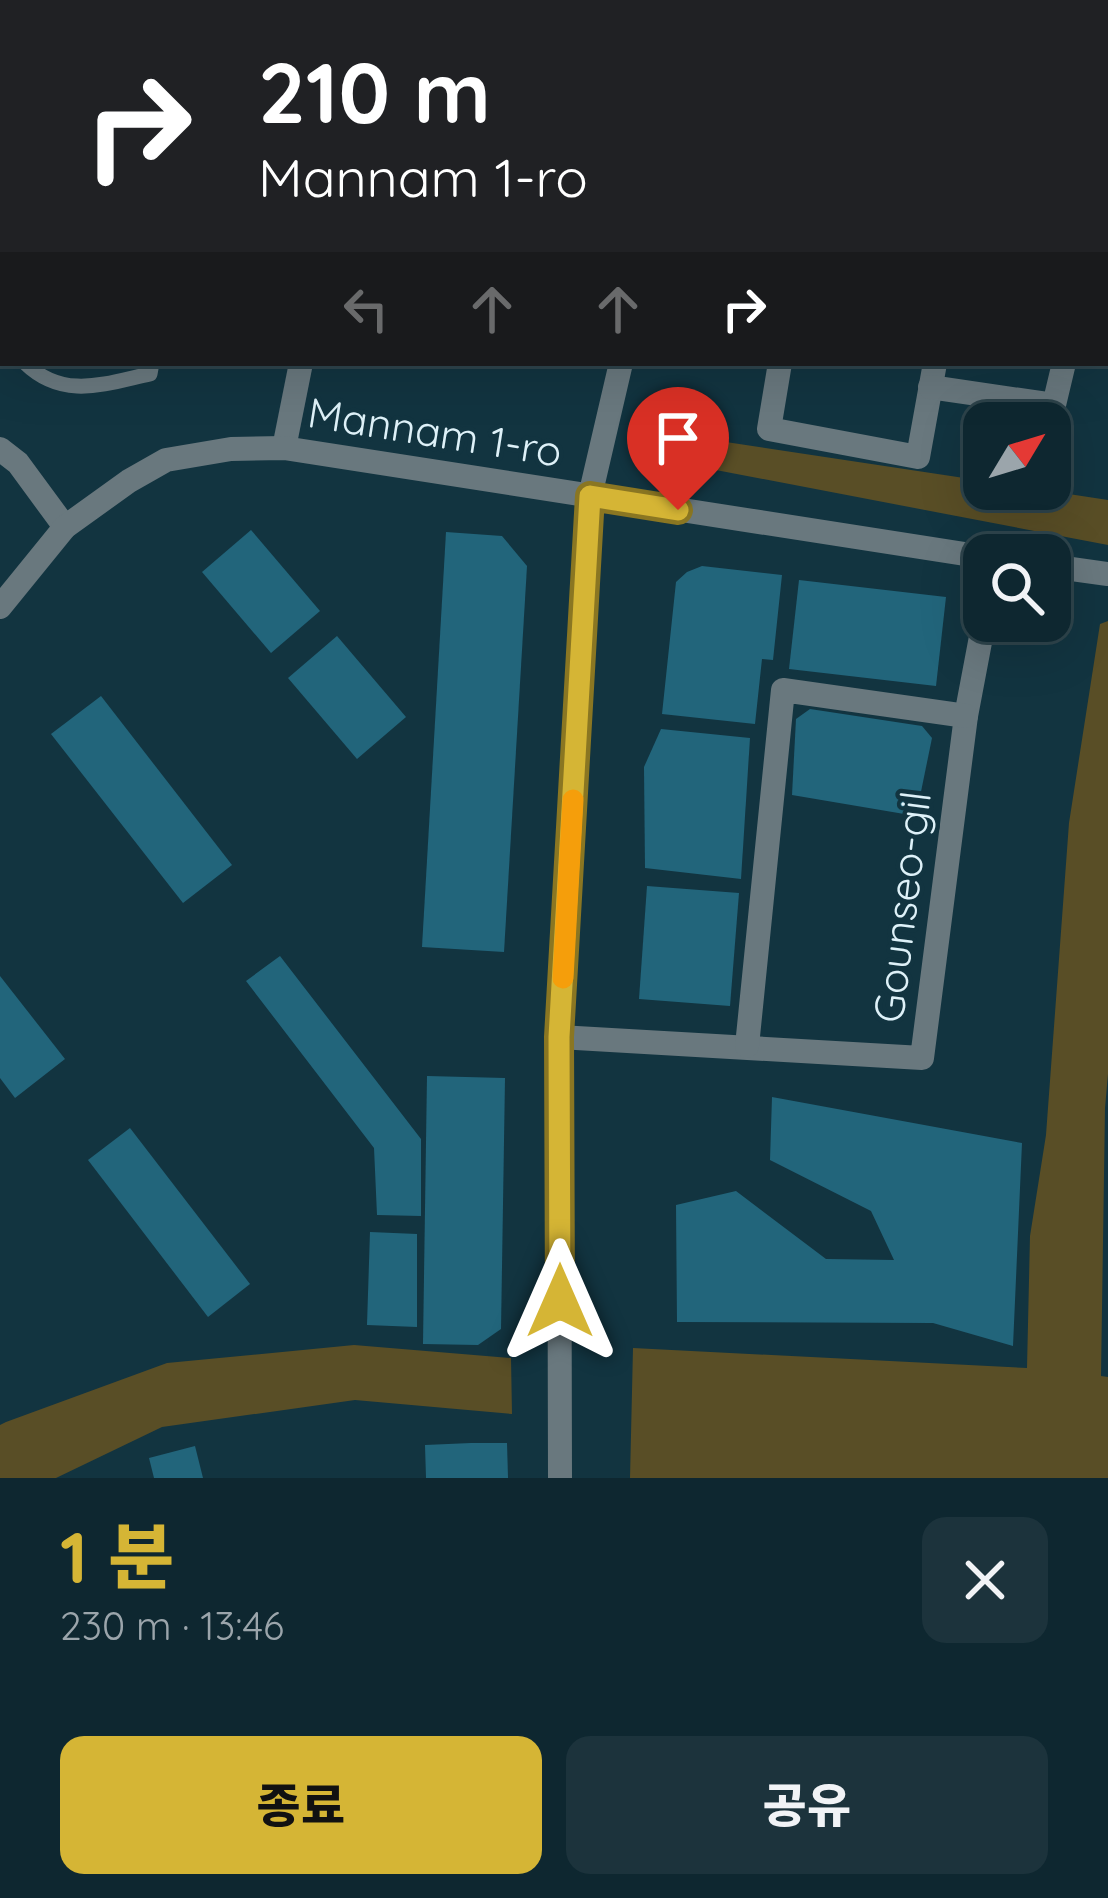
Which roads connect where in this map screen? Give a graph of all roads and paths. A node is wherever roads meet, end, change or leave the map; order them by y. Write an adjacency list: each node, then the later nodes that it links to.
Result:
1 (29, 366): 2 (lane)
2 (151, 366)
3 (300, 366): 8 (street)
4 (620, 366): 10 (street)
5 (780, 366): 7 (street)
6 (1063, 366): 7 (street)
7 (933, 375)
8 (284, 448): 10 (street, Mannam 1-ro); 11 (street, Mannam 1-ro)
9 (0, 449): 11 (street)
10 (590, 496): 12 (street, Mannam 1-ro); 18 (street)
11 (65, 527): 15 (street, Mannam 1-ro)
12 (963, 554)
13 (1071, 569): 14 (street)
14 (1108, 574)
15 (0, 608)
16 (980, 642): 17 (street, Gounseo-gil)
17 (966, 716): 19 (street, Gounseo-gil); 19 (street)
18 (559, 1037): 19 (street, Gounseo-gil); 20 (street)
19 (747, 1046)
20 (560, 1478)

